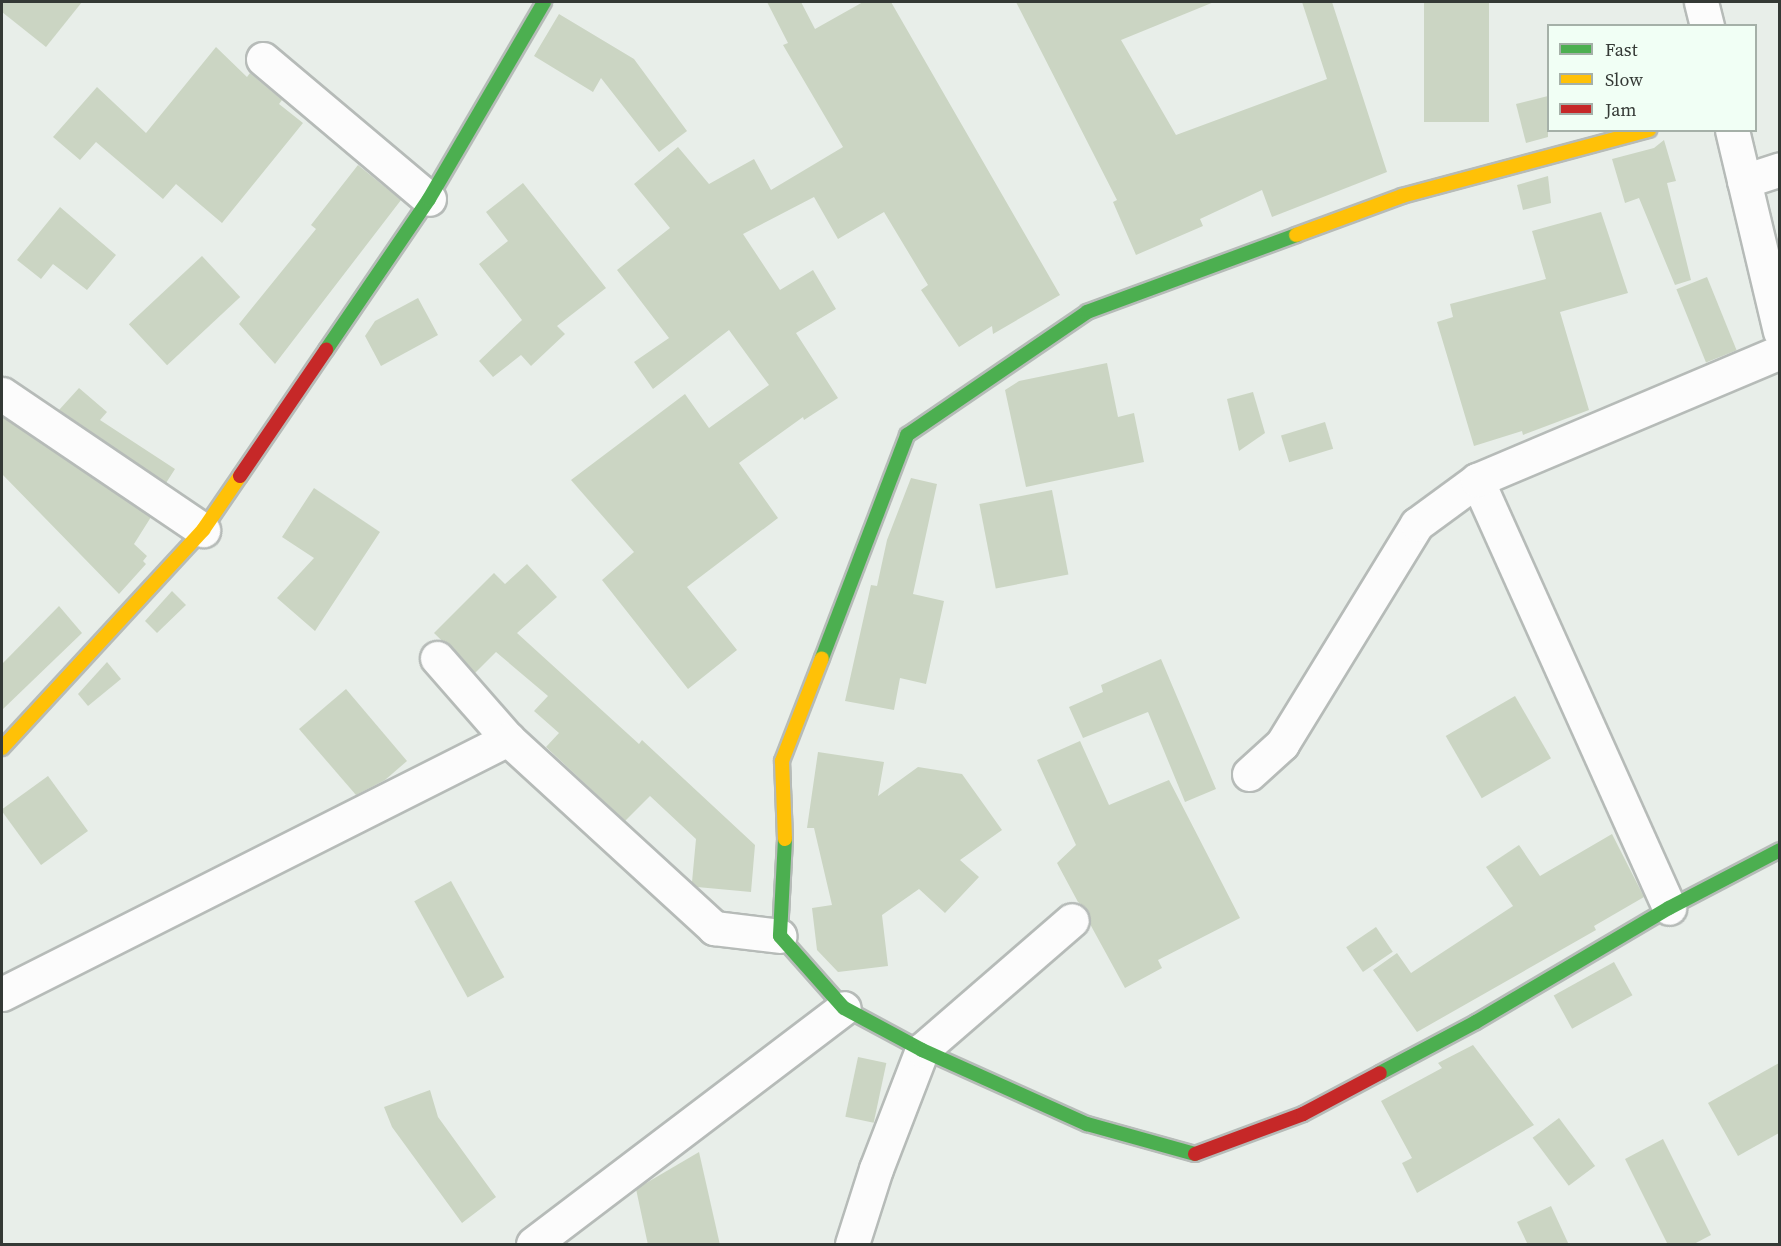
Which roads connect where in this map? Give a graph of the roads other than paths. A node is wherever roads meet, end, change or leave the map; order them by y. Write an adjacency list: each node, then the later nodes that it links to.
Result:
1 (544, 2): 9 (street)
2 (1701, 2): 3 (street)
3 (1706, 24)
4 (263, 59): 9 (street)
5 (1642, 132): 22 (street)
6 (1732, 132): 8 (street)
7 (1779, 169): 8 (street)
8 (1744, 181): 10 (street)
9 (429, 199): 14 (street)
10 (1779, 331)
11 (1779, 352): 13 (street)
12 (2, 394): 14 (street)
13 (1477, 480): 18 (street); 20 (street)
14 (203, 530): 17 (street)
15 (437, 658): 16 (street)
16 (508, 739): 22 (street); 23 (street)
17 (2, 748)
18 (1249, 774)
19 (1779, 850): 20 (street)
20 (1669, 908): 25 (street)
21 (1072, 920): 25 (street)
22 (780, 936): 24 (street)
23 (2, 994)
24 (844, 1008): 25 (street); 26 (street)
25 (922, 1050): 27 (street)
26 (533, 1245)
27 (852, 1245)

